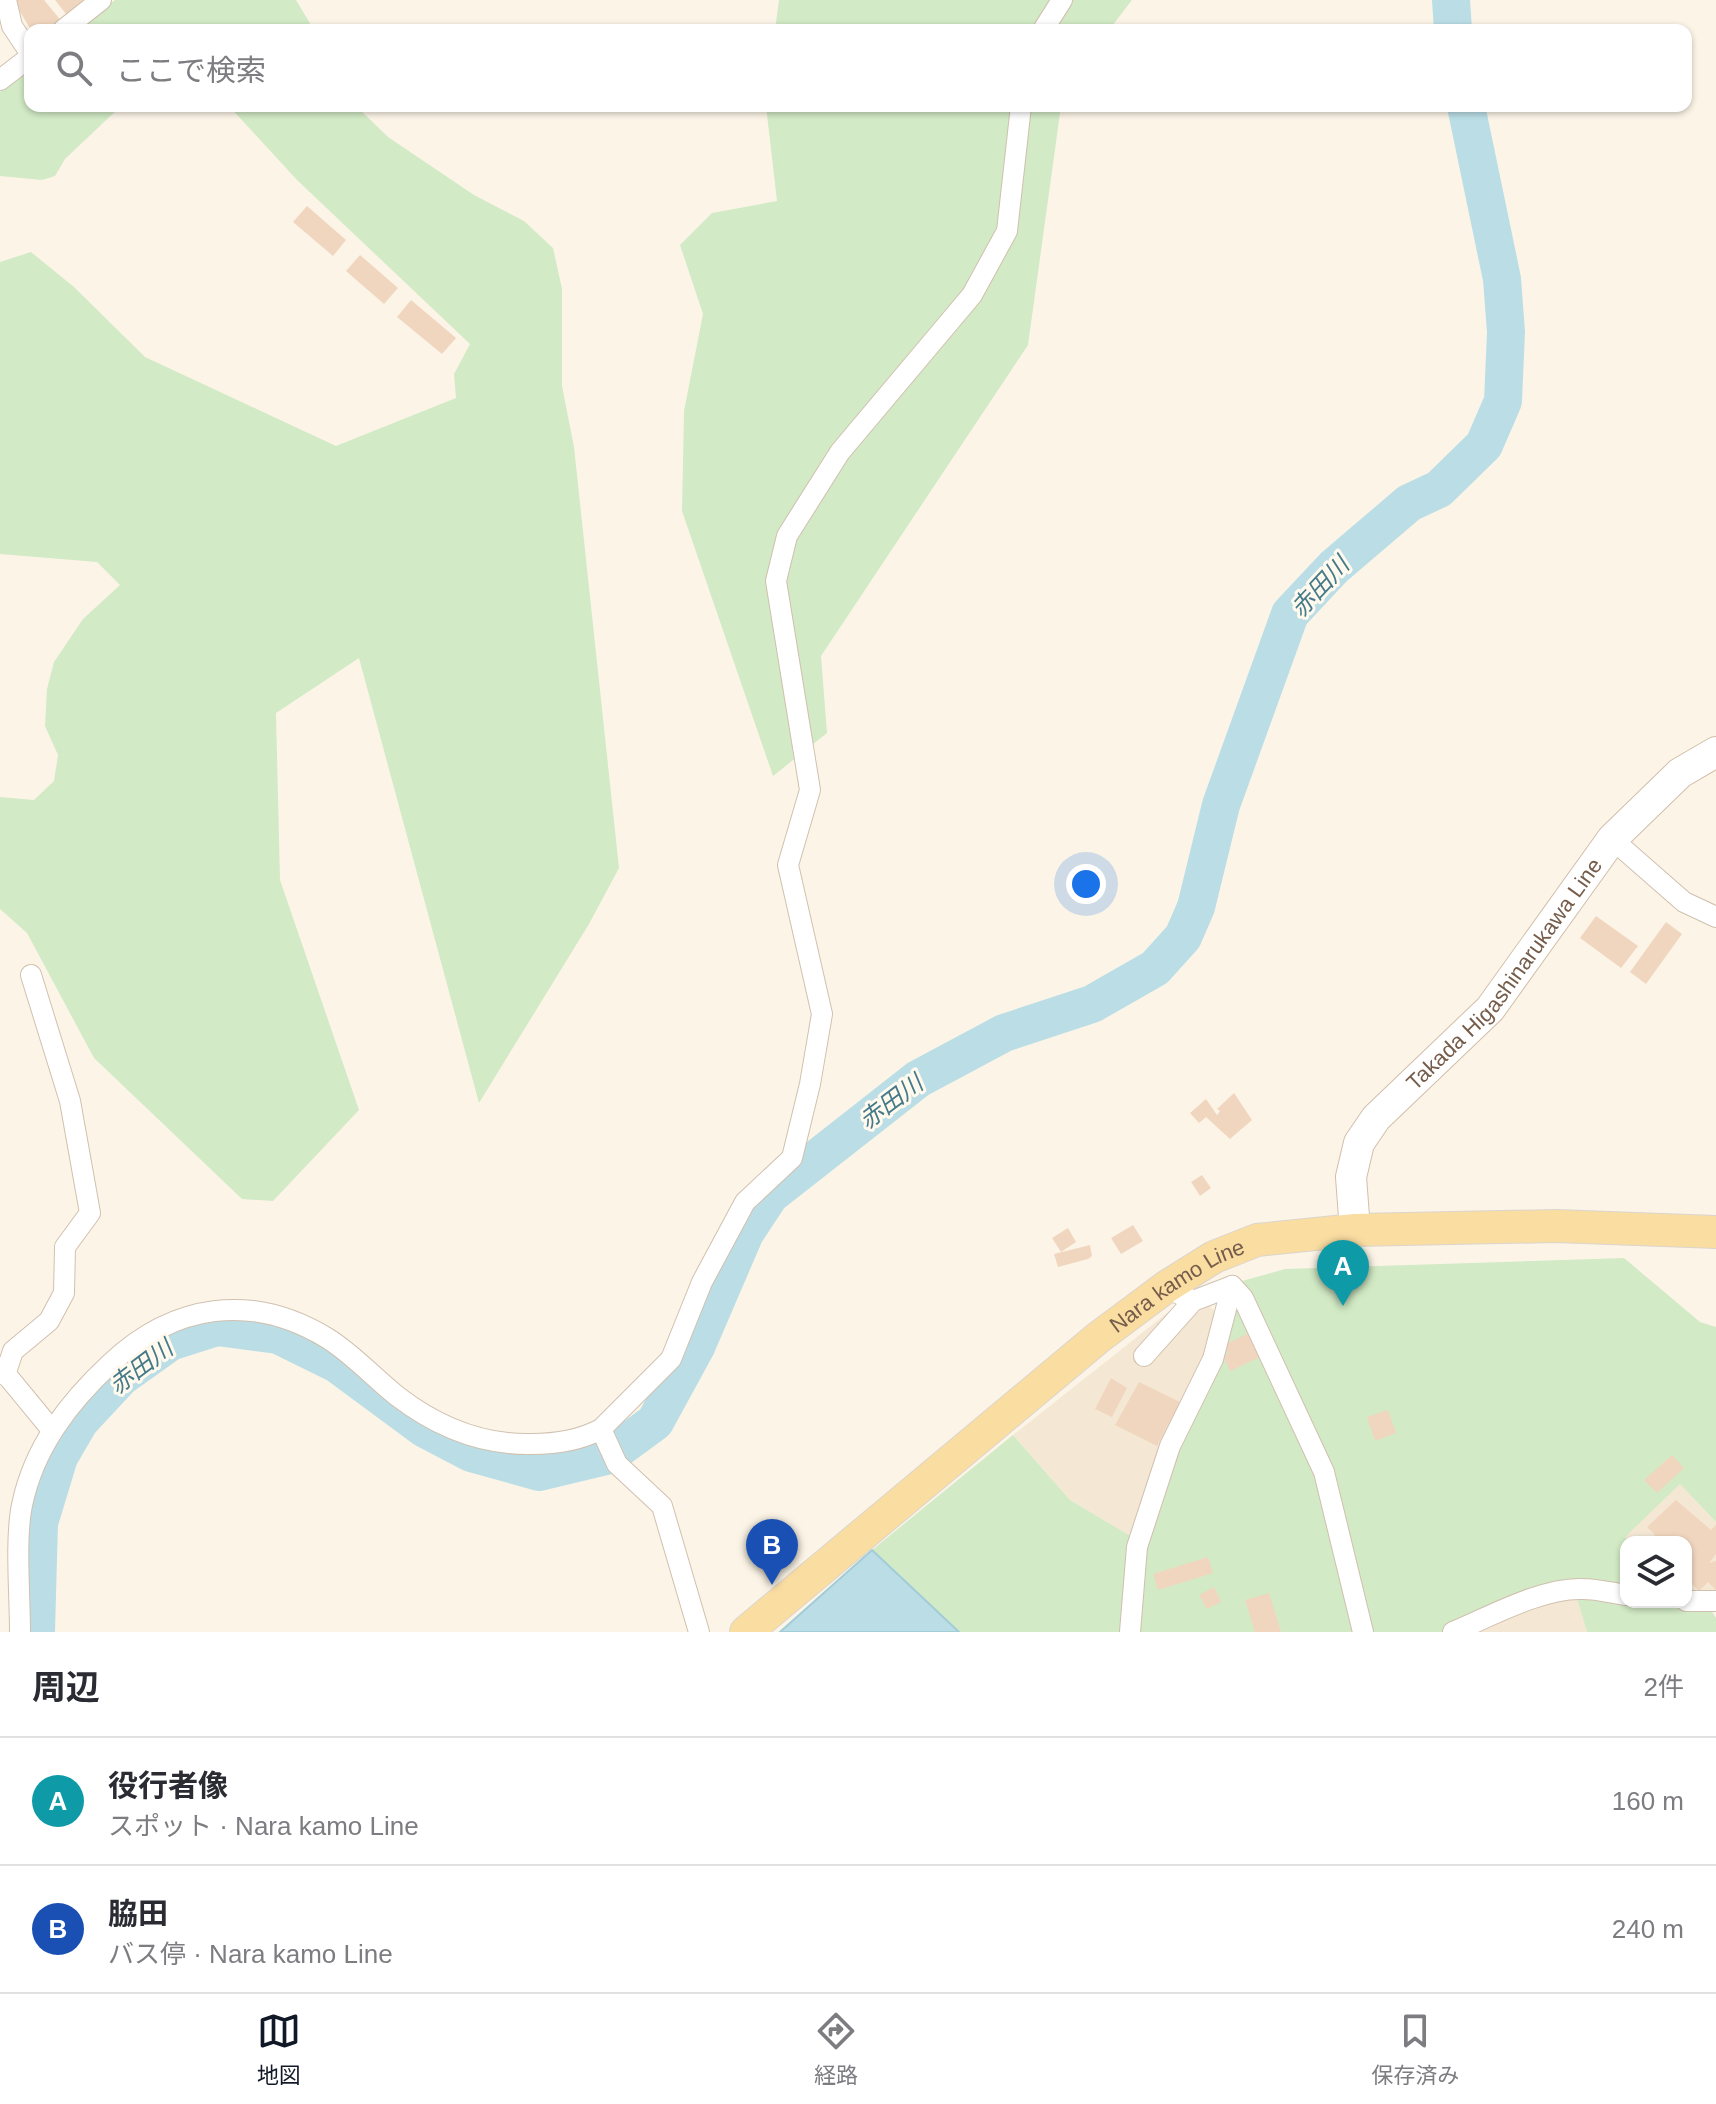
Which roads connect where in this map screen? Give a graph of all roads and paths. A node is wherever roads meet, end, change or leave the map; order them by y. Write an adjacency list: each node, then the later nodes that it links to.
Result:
1 (6, 0): 6 (street)
2 (101, 0): 4 (street)
3 (1062, 0): 5 (street)
4 (71, 24)
5 (1047, 24)
6 (24, 45)
7 (24, 60): 8 (street)
8 (0, 80)
9 (1020, 112): 21 (street)
10 (1716, 752): 11 (main road, Takada Higashinarukawa Line)
11 (1612, 839): 12 (street); 14 (main road, Takada Higashinarukawa Line)
12 (1716, 917)
13 (31, 975): 19 (street)
14 (1355, 1230): 15 (main road, Nara kamo Line); 17 (main road, Nara kamo Line)
15 (1716, 1232)
16 (1232, 1286): 17 (street); 28 (street); 29 (street)
17 (1179, 1294): 18 (street); 27 (main road, Nara kamo Line)
18 (1144, 1356)
19 (2, 1371): 20 (street)
20 (51, 1429): 21 (street); 25 (street)
21 (601, 1429): 26 (street)
22 (1620, 1594): 30 (street)
23 (1692, 1601): 24 (street)
24 (1716, 1601)
25 (20, 1632)
26 (699, 1632)
27 (746, 1632)
28 (1130, 1632)
29 (1363, 1632)
30 (1453, 1632)

